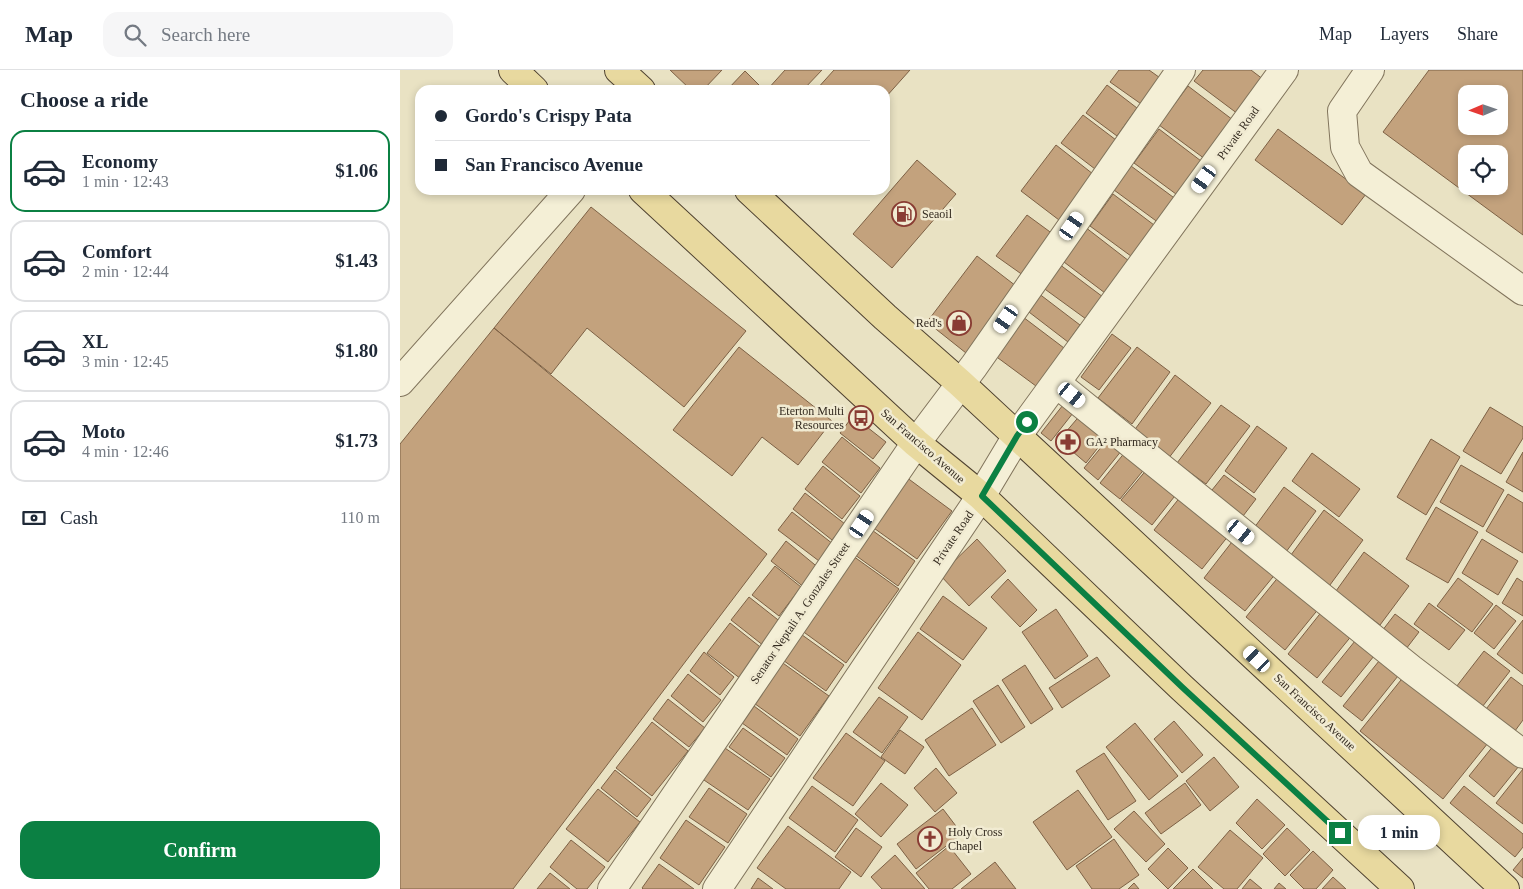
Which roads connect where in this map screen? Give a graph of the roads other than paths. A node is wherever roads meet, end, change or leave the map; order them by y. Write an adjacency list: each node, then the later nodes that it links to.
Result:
1 (513, 70): 6 (main road)
2 (619, 70): 7 (main road)
3 (1181, 70): 13 (street, Senator Neptali A. Gonzales Street)
4 (1284, 70): 14 (street, Private Road)
5 (1370, 70): 11 (street)
6 (529, 85)
7 (636, 85)
8 (567, 195): 12 (street)
9 (647, 195): 16 (main road, San Francisco Avenue)
10 (755, 195): 13 (main road, San Francisco Avenue)
11 (1523, 291)
12 (400, 382)
13 (960, 383): 15 (main road, San Francisco Avenue); 16 (street, Senator Neptali A. Gonzales Street)
14 (1056, 383): 15 (street, Private Road); 18 (street)
15 (1017, 436): 17 (street, Private Road); 22 (main road, San Francisco Avenue)
16 (916, 443): 17 (main road, San Francisco Avenue); 19 (street, Senator Neptali A. Gonzales Street)
17 (982, 496): 20 (street, Private Road); 21 (main road, San Francisco Avenue)
18 (1523, 754)
19 (612, 889)
20 (717, 889)
21 (1400, 889)
22 (1505, 889)

